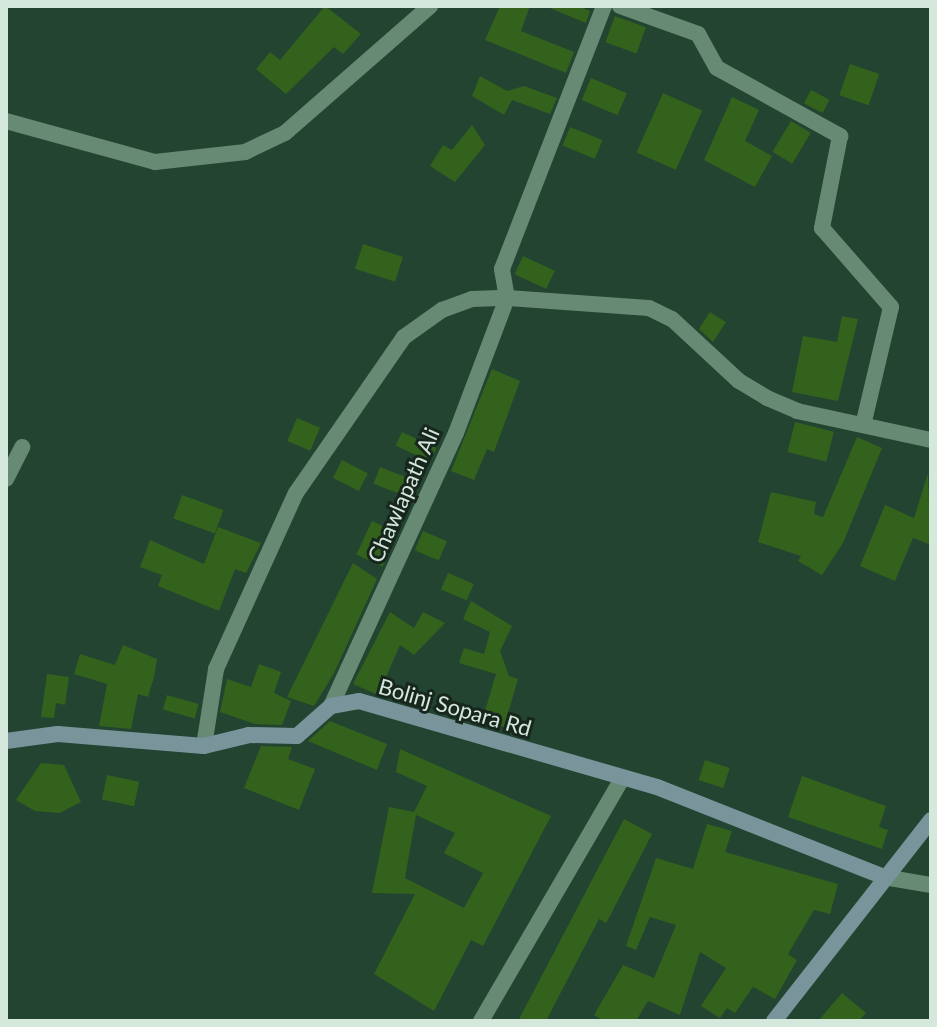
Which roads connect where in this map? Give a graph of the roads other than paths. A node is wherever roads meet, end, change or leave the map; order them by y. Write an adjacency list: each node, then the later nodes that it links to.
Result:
1 (430, 6): 4 (street)
2 (604, 6): 5 (street)
3 (620, 6): 6 (street)
4 (6, 121)
5 (507, 298): 6 (street); 10 (street, Chawlapath Ali); 12 (street)
6 (863, 425): 7 (street)
7 (931, 440)
8 (22, 447): 9 (street)
9 (6, 479)
10 (331, 706): 12 (main road); 13 (main road, Bolinj Sopara Rd)
11 (6, 741): 12 (main road)
12 (204, 746)
13 (622, 779): 15 (main road, Bolinj Sopara Rd); 17 (street)
14 (931, 820): 15 (main road)
15 (884, 877): 16 (street); 18 (main road)
16 (931, 885)
17 (481, 1021)
18 (774, 1021)

